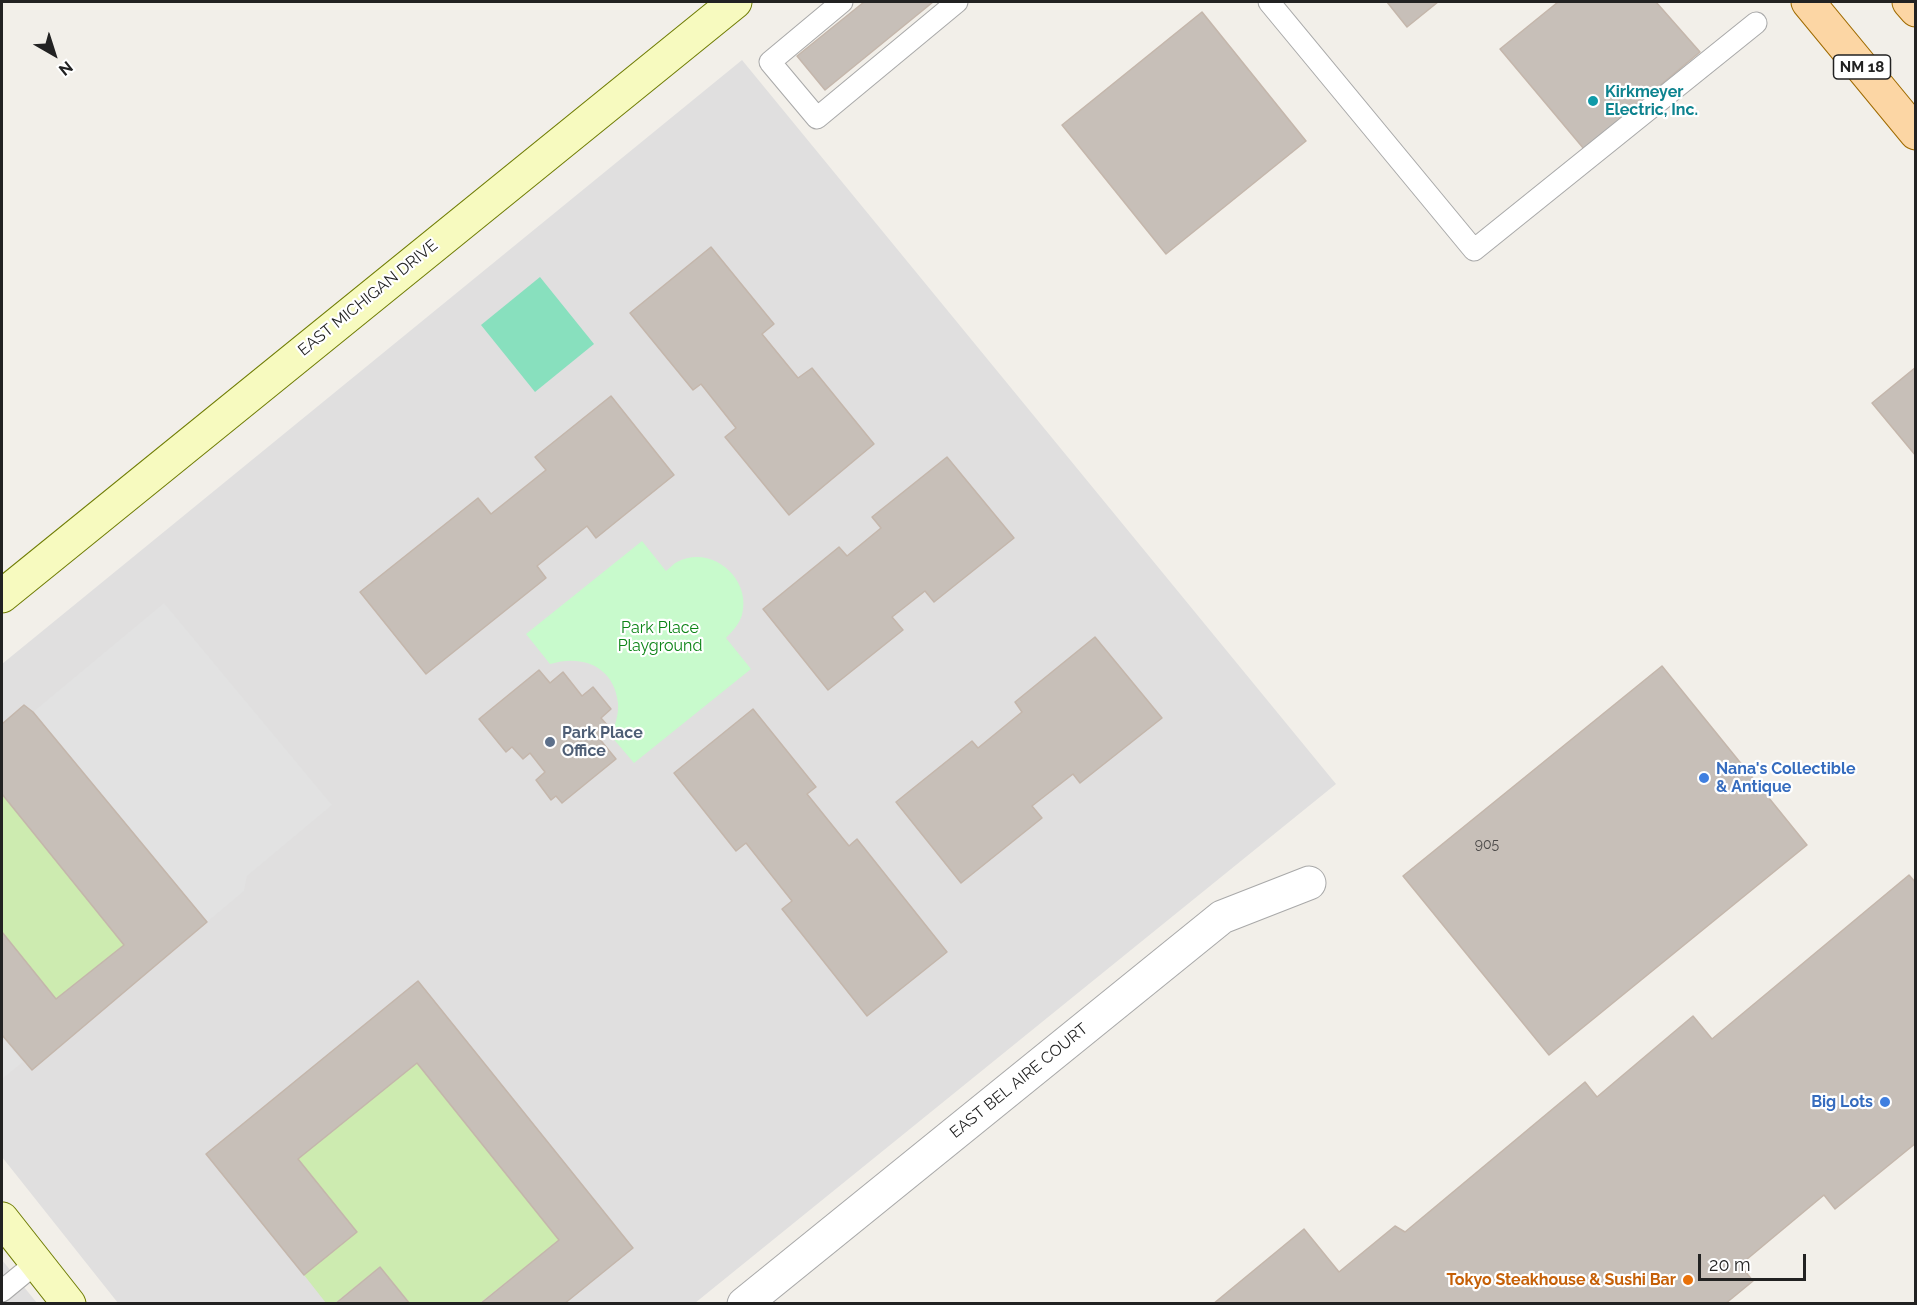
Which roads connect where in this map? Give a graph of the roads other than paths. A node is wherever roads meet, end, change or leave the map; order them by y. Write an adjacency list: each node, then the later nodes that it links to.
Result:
1 (735, 2): 10 (street, EAST MICHIGAN DRIVE)
2 (842, 2): 3 (lane)
3 (957, 2)
4 (1269, 2): 8 (lane)
5 (1808, 2): 9 (main road, NM 18)
6 (1909, 2): 7 (main road)
7 (1916, 10)
8 (1756, 23)
9 (1916, 134)
10 (2, 596)
11 (1309, 884): 16 (street, EAST BEL AIRE COURT)
12 (2, 1219): 13 (street)
13 (36, 1263): 14 (lane); 15 (street)
14 (2, 1291)
15 (69, 1304)
16 (744, 1304)

